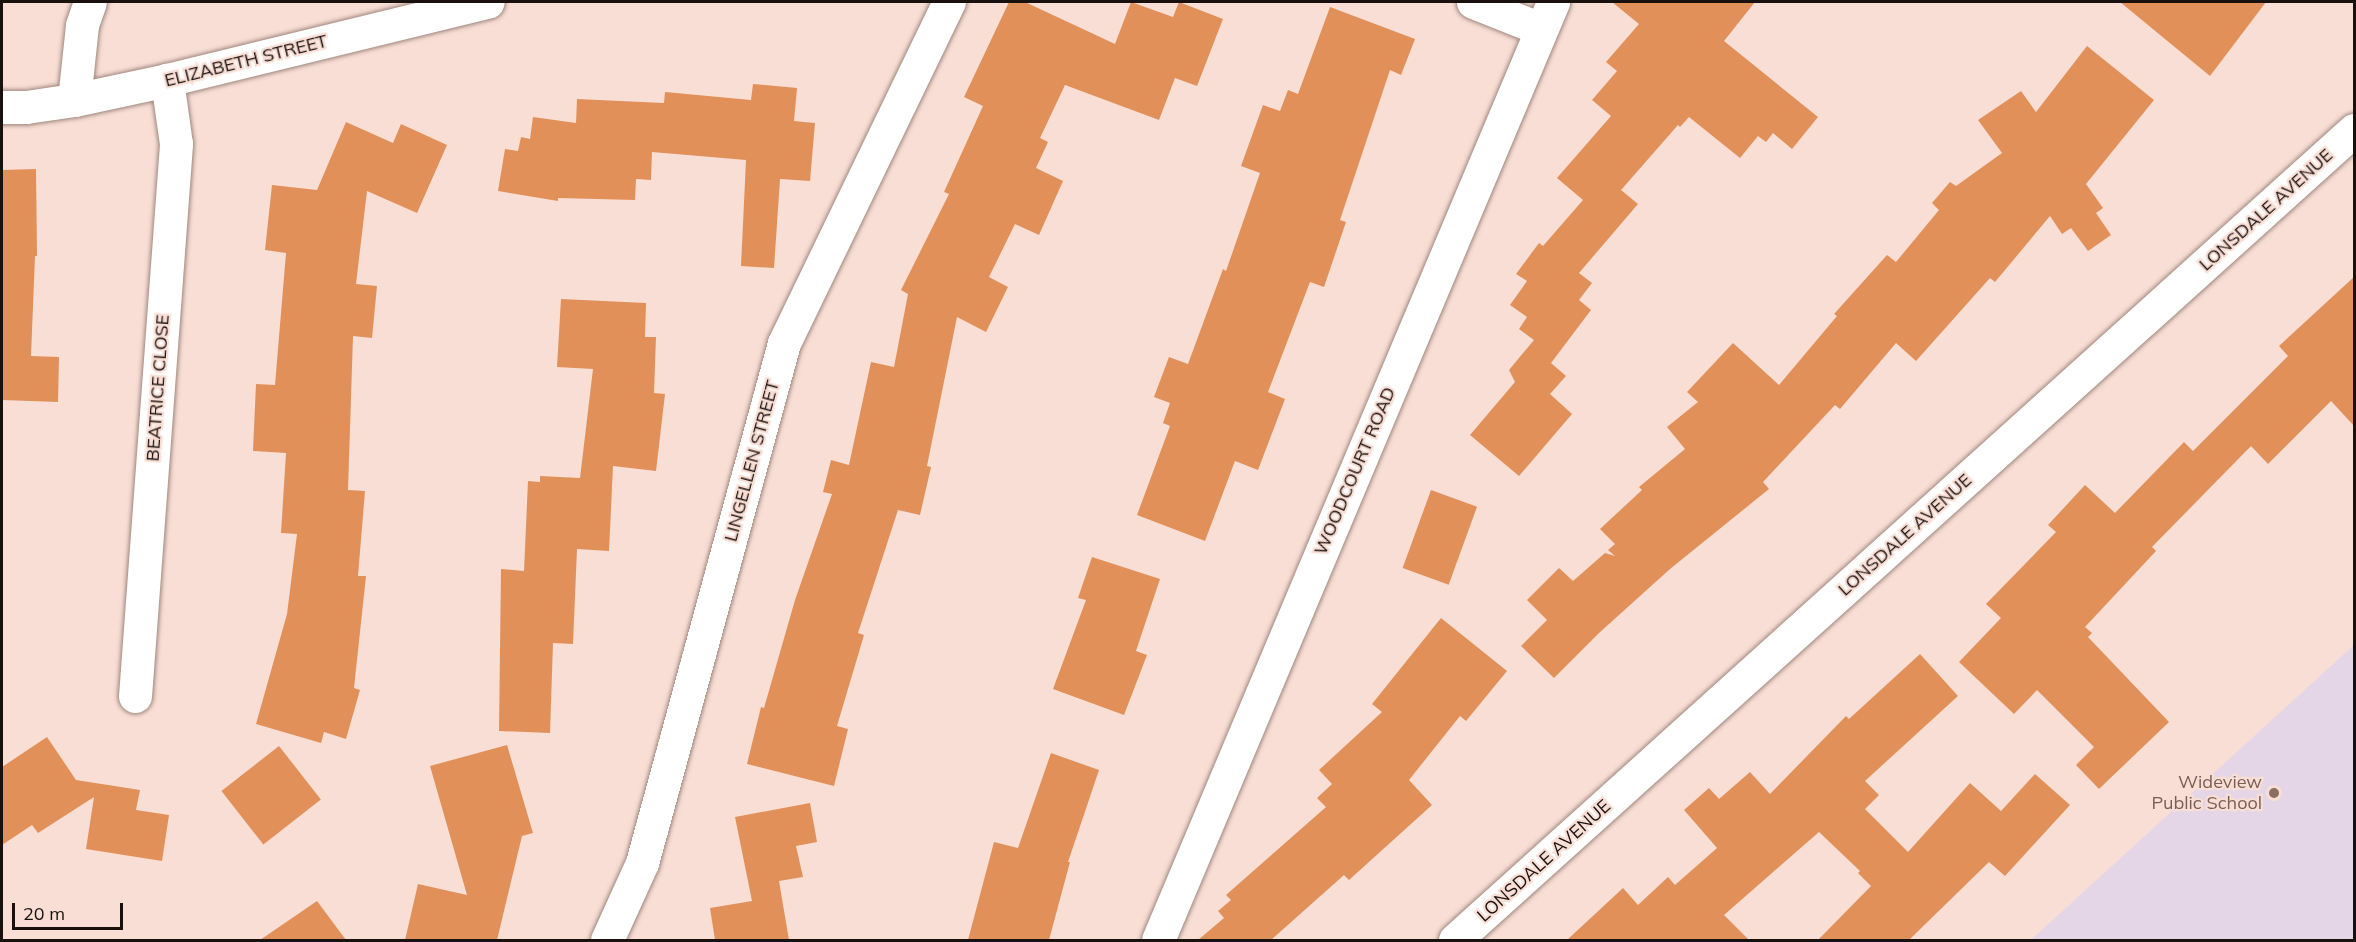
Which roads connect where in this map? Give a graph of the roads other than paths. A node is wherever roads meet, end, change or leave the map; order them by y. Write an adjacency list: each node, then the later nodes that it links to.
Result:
1 (90, 2): 7 (street)
2 (489, 2): 6 (street, ELIZABETH STREET)
3 (949, 2): 11 (street, LINGELLEN STREET)
4 (1473, 2): 5 (street)
5 (1547, 15): 12 (street, WOODCOURT ROAD)
6 (167, 80): 7 (street, ELIZABETH STREET); 10 (street, BEATRICE CLOSE)
7 (74, 100): 8 (street, ELIZABETH STREET)
8 (2, 107)
9 (2355, 130): 13 (street, LONSDALE AVENUE)
10 (135, 696)
11 (608, 940)
12 (1158, 940)
13 (1455, 940)

